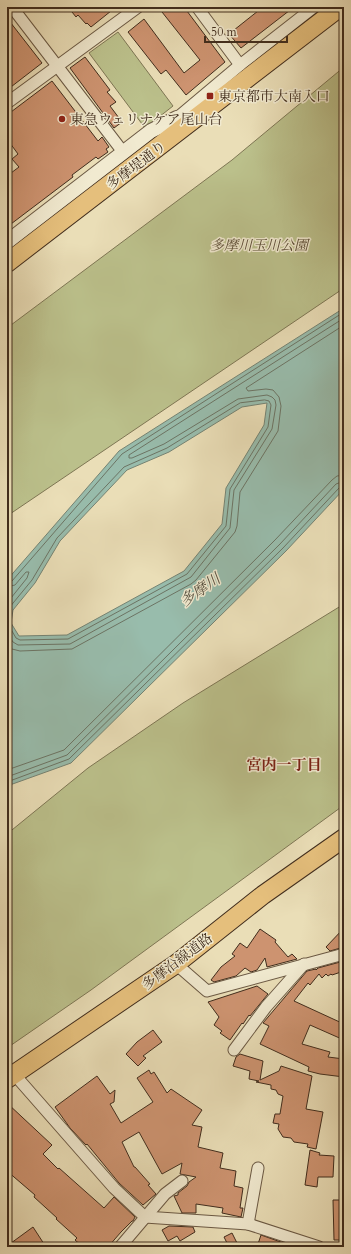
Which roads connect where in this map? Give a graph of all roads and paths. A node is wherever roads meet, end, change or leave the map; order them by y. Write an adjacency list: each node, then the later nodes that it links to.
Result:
1 (12, 7): 7 (street)
2 (138, 7): 7 (street)
3 (197, 7): 6 (street)
4 (314, 7): 6 (street)
5 (340, 7): 9 (main road, 多摩堤通り)
6 (240, 65): 9 (street)
7 (58, 66): 8 (street); 10 (street)
8 (7, 103)
9 (181, 122): 10 (street); 12 (main road, 多摩堤通り)
10 (123, 152): 11 (street)
11 (7, 242)
12 (7, 263)
13 (344, 838): 15 (main road, 多摩沿線道路)
14 (344, 954): 16 (street)
15 (176, 964): 16 (street); 18 (main road, 多摩沿線道路)
16 (304, 964): 17 (street)
17 (234, 1050)
18 (11, 1077): 21 (street)
19 (258, 1168): 22 (street)
20 (182, 1181): 21 (street)
21 (145, 1217): 22 (street); 23 (street)
22 (248, 1224): 24 (street)
23 (120, 1247)
24 (319, 1247)

